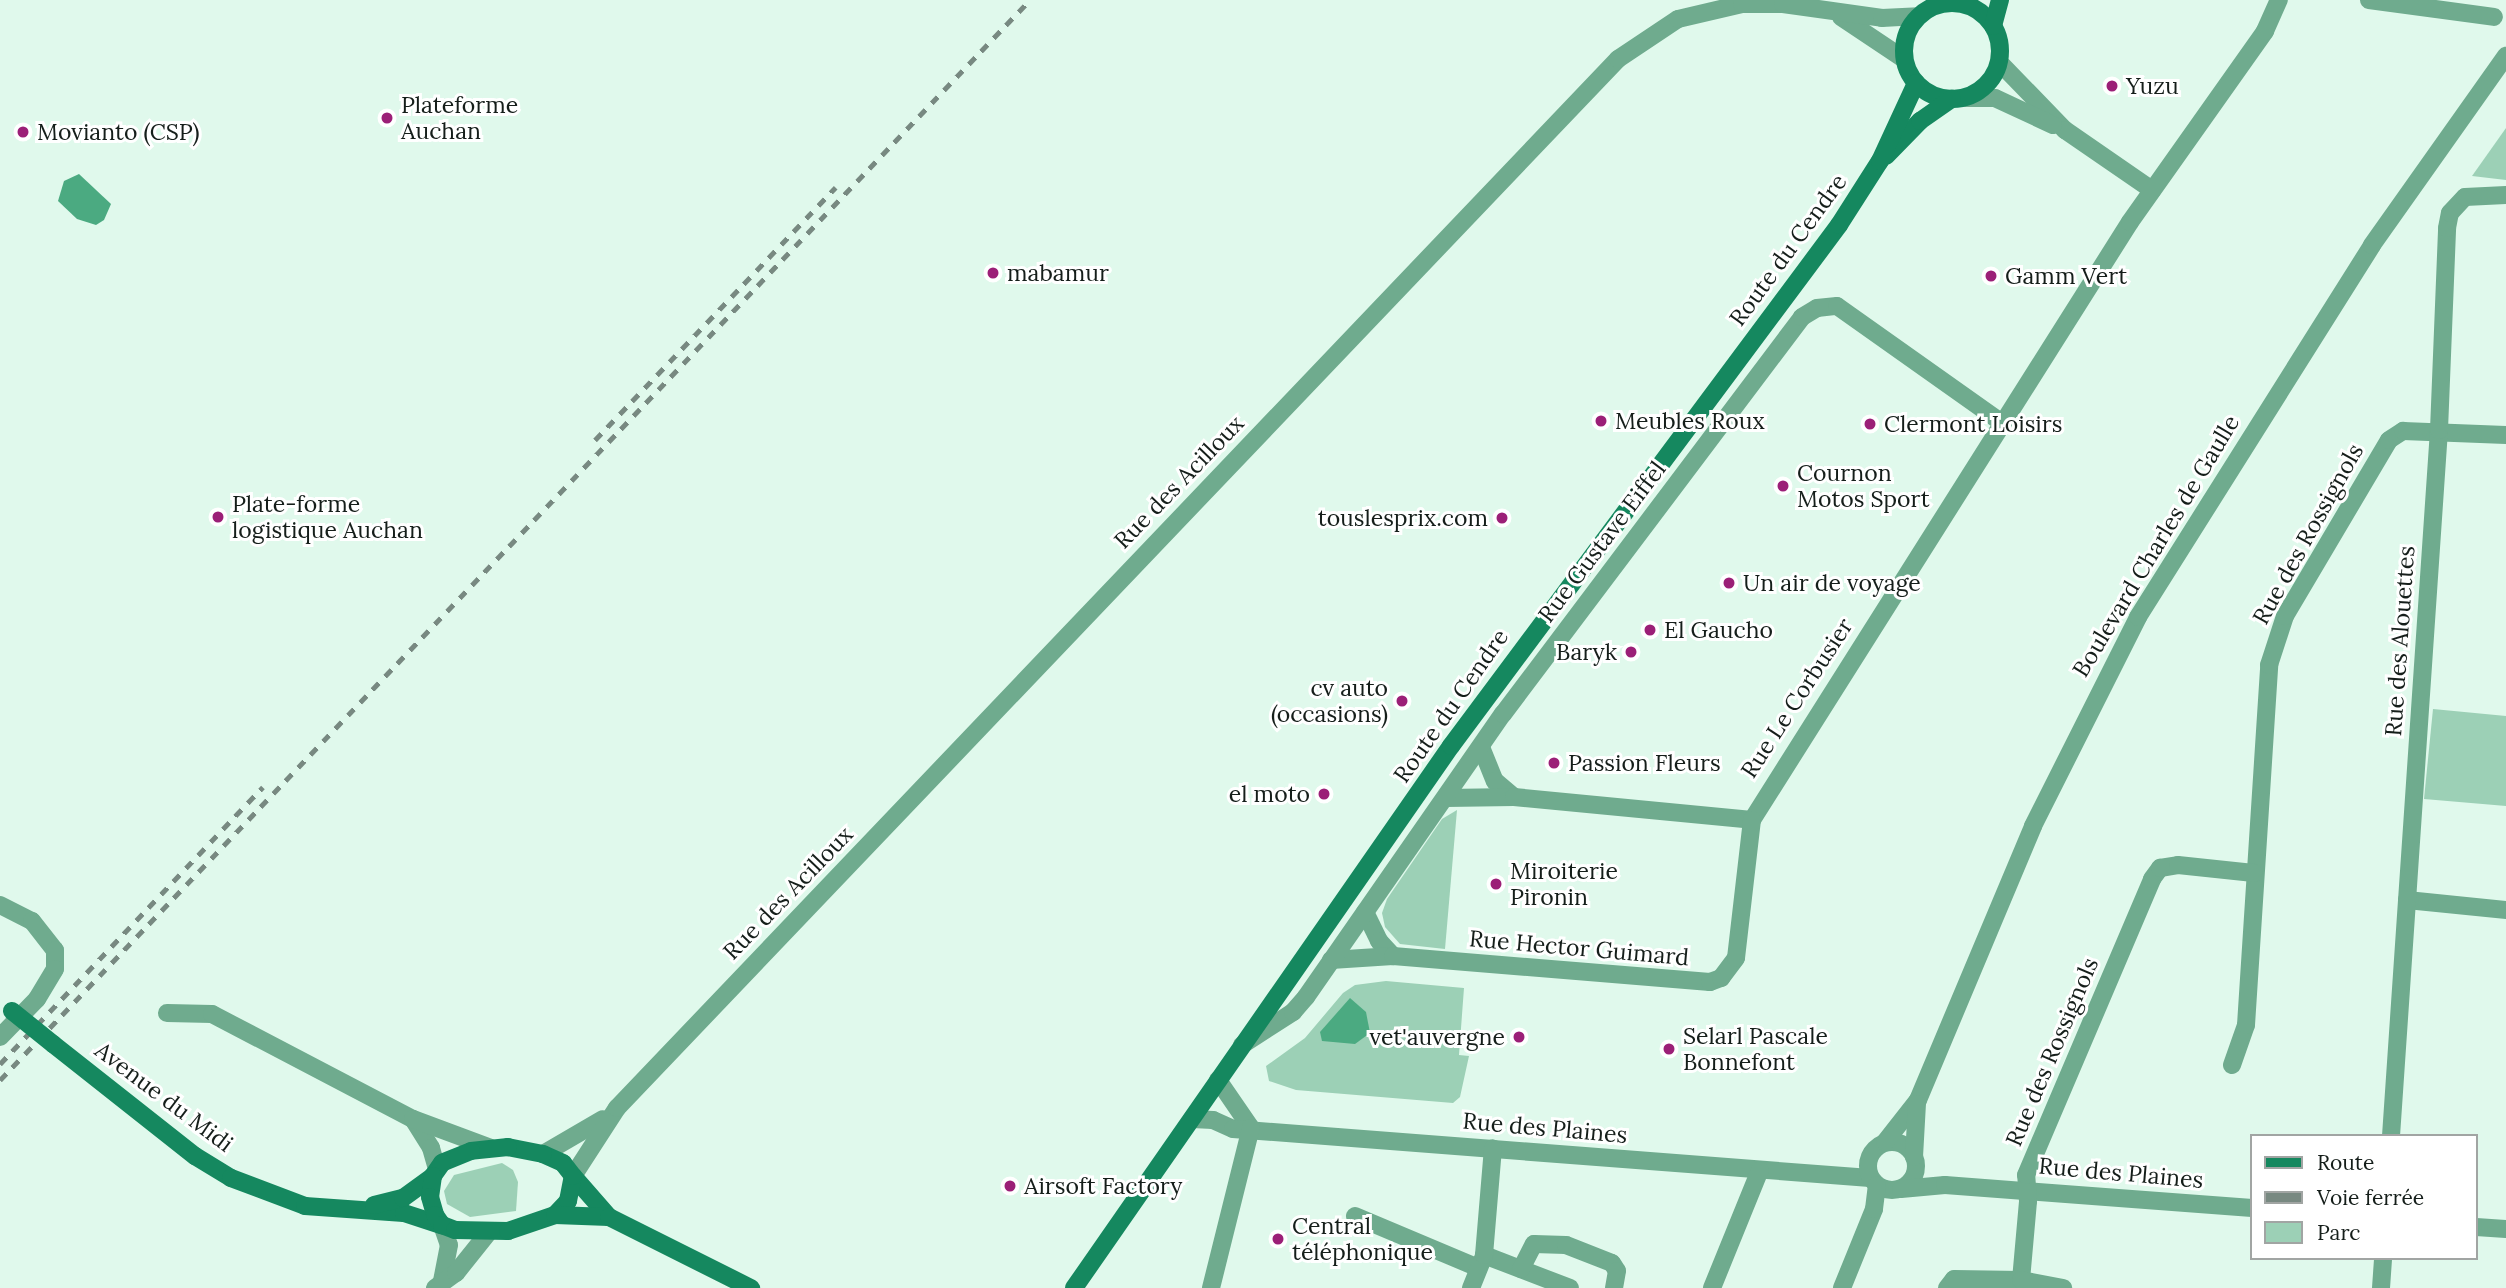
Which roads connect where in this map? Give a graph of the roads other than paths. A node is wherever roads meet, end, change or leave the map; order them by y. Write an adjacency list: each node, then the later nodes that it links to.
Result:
1 (2000, 0): 9 (main road)
2 (2279, 0): 17 (street, Rue Le Corbusier)
3 (2369, 0): 8 (street)
4 (1952, 1): 7 (main road); 9 (main road)
5 (1724, 3): 6 (street, Rue des Acilloux); 40 (street, Rue des Acilloux)
6 (1835, 13): 7 (street, Rue des Acilloux); 11 (street, Rue des Acilloux)
7 (1918, 16): 11 (main road)
8 (2494, 17)
9 (1993, 26): 12 (main road)
10 (2506, 56): 39 (street, Boulevard Charles de Gaulle)
11 (1904, 59): 13 (main road)
12 (1999, 62): 14 (main road); 15 (street)
13 (1916, 83): 14 (main road); 16 (main road, Route du Cendre)
14 (1959, 98): 15 (street); 16 (main road, Route du Cendre)
15 (2065, 130): 17 (street)
16 (1880, 162): 36 (main road, Route du Cendre)
17 (2152, 190): 19 (street, Rue Le Corbusier)
18 (2506, 195): 20 (street, Rue des Alouettes)
19 (2002, 423): 22 (street, Rue Gustave Eiffel); 25 (street, Rue Le Corbusier)
20 (2439, 430): 21 (street, Rue des Rossignols); 26 (street, Rue des Rossignols); 27 (street, Rue des Alouettes)
21 (2506, 435)
22 (1481, 747): 23 (street); 24 (street, Rue Gustave Eiffel)
23 (1514, 797): 24 (street); 25 (street)
24 (1446, 798): 30 (street, Rue Gustave Eiffel)
25 (1752, 820): 31 (street, Rue Hector Guimard)
26 (2254, 873): 37 (street, Rue des Rossignols); 56 (street, Rue des Rossignols)
27 (2407, 901): 29 (street); 44 (street, Rue des Alouettes)
28 (0, 905): 35 (street)
29 (2506, 910)
30 (1366, 912): 31 (street); 32 (street, Rue Gustave Eiffel)
31 (1393, 956): 32 (street)
32 (1331, 960): 36 (street, Rue Gustave Eiffel)
33 (6, 1006): 58 (main road, Avenue du Midi, bridge)
34 (167, 1013): 41 (street)
35 (0, 1037)
36 (1242, 1045): 38 (main road, Route du Cendre)
37 (2232, 1065)
38 (1218, 1080): 42 (main road, Route du Cendre); 43 (street)
39 (1918, 1100): 45 (street, Boulevard Charles de Gaulle); 49 (street, Boulevard Charles de Gaulle)
40 (617, 1108): 48 (street, Rue des Acilloux); 53 (street, Rue des Acilloux)
41 (413, 1119): 46 (street); 51 (street)
42 (1192, 1119): 43 (street, Rue des Plaines); 72 (main road, Route du Cendre)
43 (1251, 1128): 47 (street, Rue des Plaines); 73 (street)
44 (2391, 1134)
45 (1878, 1147): 49 (street); 52 (street); 55 (street)
46 (491, 1148): 48 (main road); 51 (main road)
47 (1493, 1148): 50 (street, Rue des Plaines); 67 (street)
48 (543, 1154): 53 (main road)
49 (1915, 1159): 54 (street); 55 (street)
50 (1760, 1170): 52 (street, Rue des Plaines); 77 (street)
51 (435, 1173): 58 (main road, Avenue du Midi); 62 (main road)
52 (1834, 1174): 55 (street, Rue des Plaines)
53 (573, 1177): 59 (main road); 61 (main road)
54 (1945, 1185): 55 (street, Rue des Plaines); 56 (street, Rue des Plaines)
55 (1884, 1186): 78 (street)
56 (2028, 1190): 57 (street, Rue des Plaines); 69 (street, Rue des Rossignols)
57 (2250, 1208)
58 (354, 1210): 62 (main road, Avenue du Midi)
59 (555, 1215): 61 (main road); 65 (main road)
60 (1355, 1216): 67 (street)
61 (610, 1217): 71 (main road)
62 (442, 1225): 65 (main road); 70 (street)
63 (2478, 1227): 64 (street)
64 (2506, 1229)
65 (488, 1233): 70 (street)
66 (2383, 1260): 81 (street)
67 (1482, 1262): 68 (street); 74 (street)
68 (1521, 1269): 75 (street); 76 (street)
69 (2021, 1280): 79 (street); 80 (street)
70 (438, 1285)
71 (751, 1288)
72 (1074, 1288)
73 (1211, 1288)
74 (1471, 1288)
75 (1570, 1288)
76 (1614, 1288)
77 (1712, 1288)
78 (1842, 1288)
79 (1947, 1288)
80 (2063, 1288)
81 (2381, 1288)

